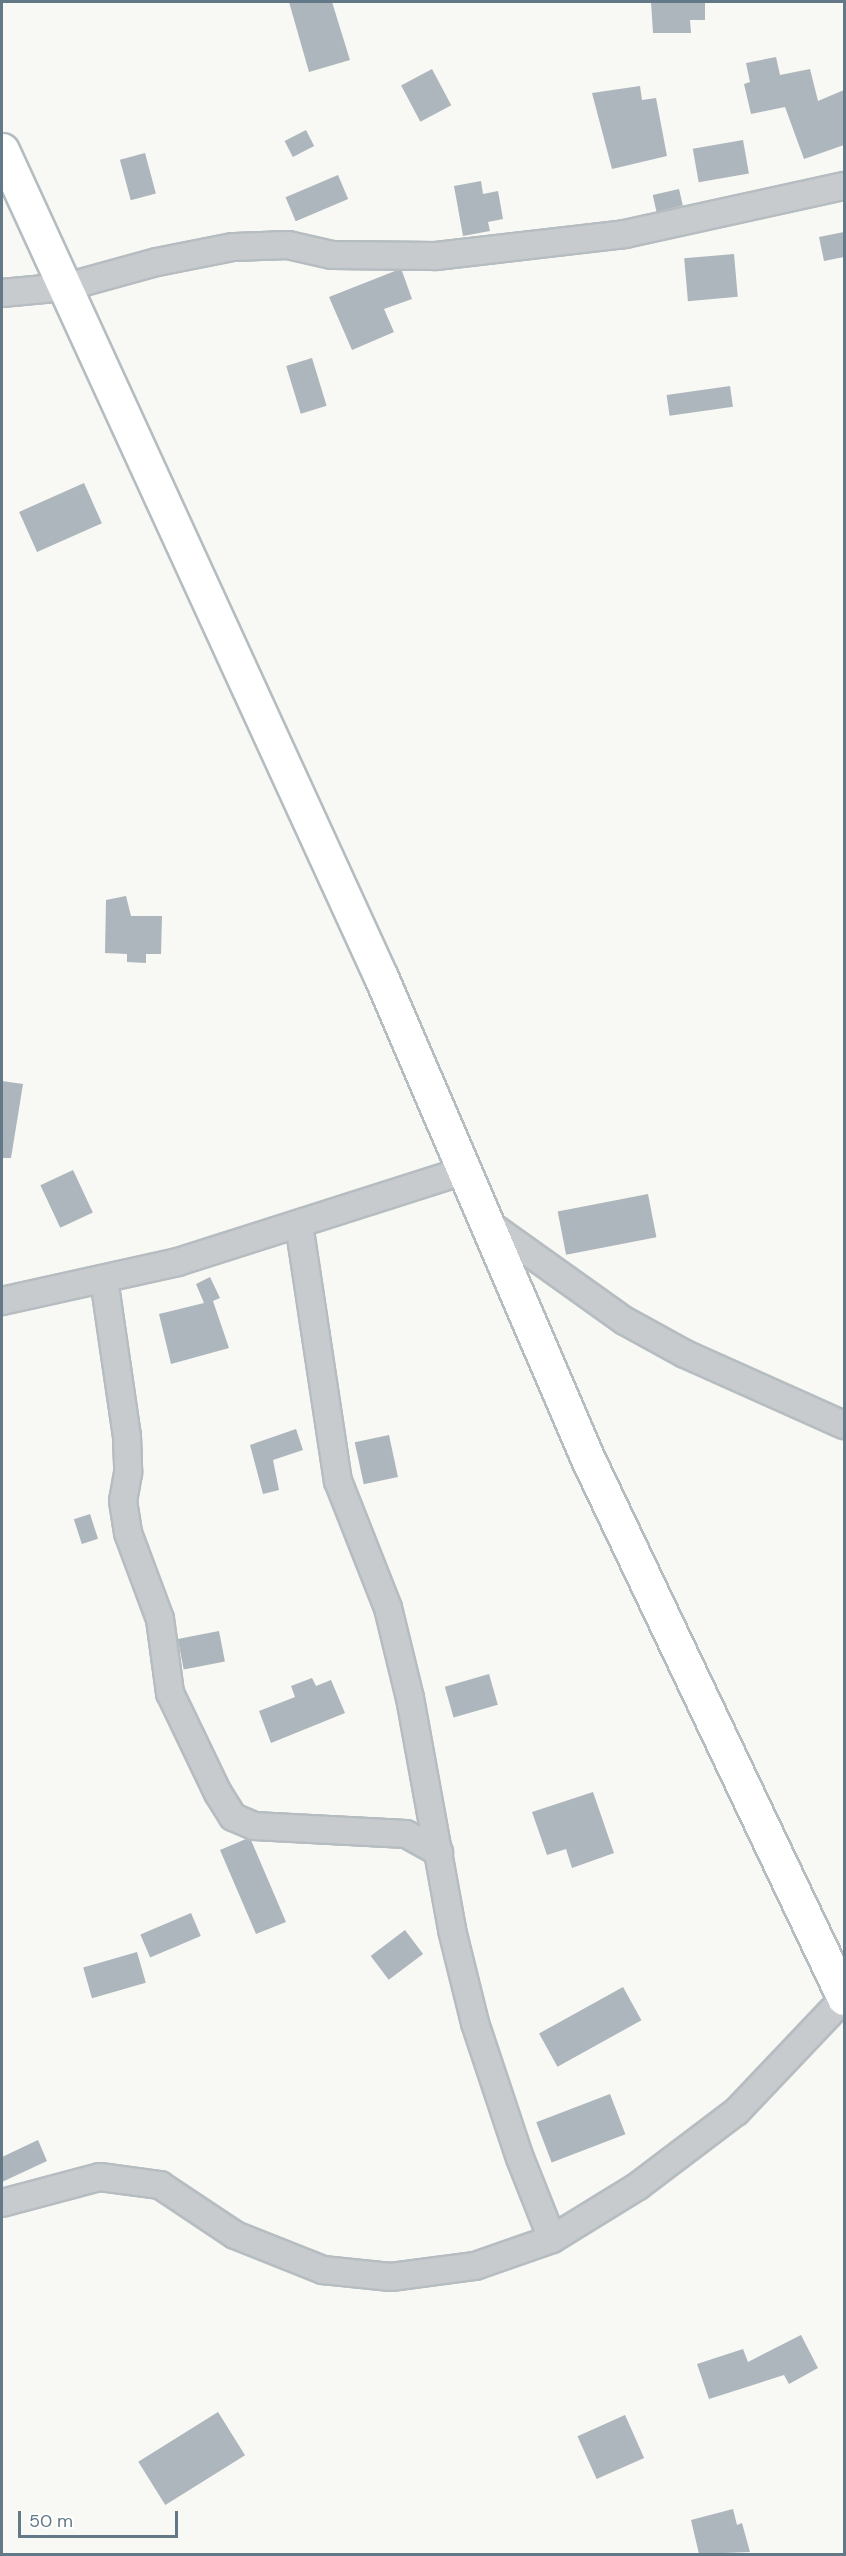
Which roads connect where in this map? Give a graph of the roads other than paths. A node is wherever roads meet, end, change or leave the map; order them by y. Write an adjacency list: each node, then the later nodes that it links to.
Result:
1 (2, 150): 3 (main road)
2 (844, 186): 3 (street)
3 (66, 287): 4 (street); 5 (main road)
4 (2, 293)
5 (464, 1171): 6 (main road); 7 (street)
6 (486, 1222): 10 (street); 12 (main road)
7 (299, 1224): 8 (street); 11 (street)
8 (104, 1279): 9 (street); 11 (street)
9 (2, 1301)
10 (844, 1425)
11 (439, 1852): 14 (street)
12 (844, 1998): 14 (street)
13 (2, 2202): 14 (street)
14 (552, 2239)

